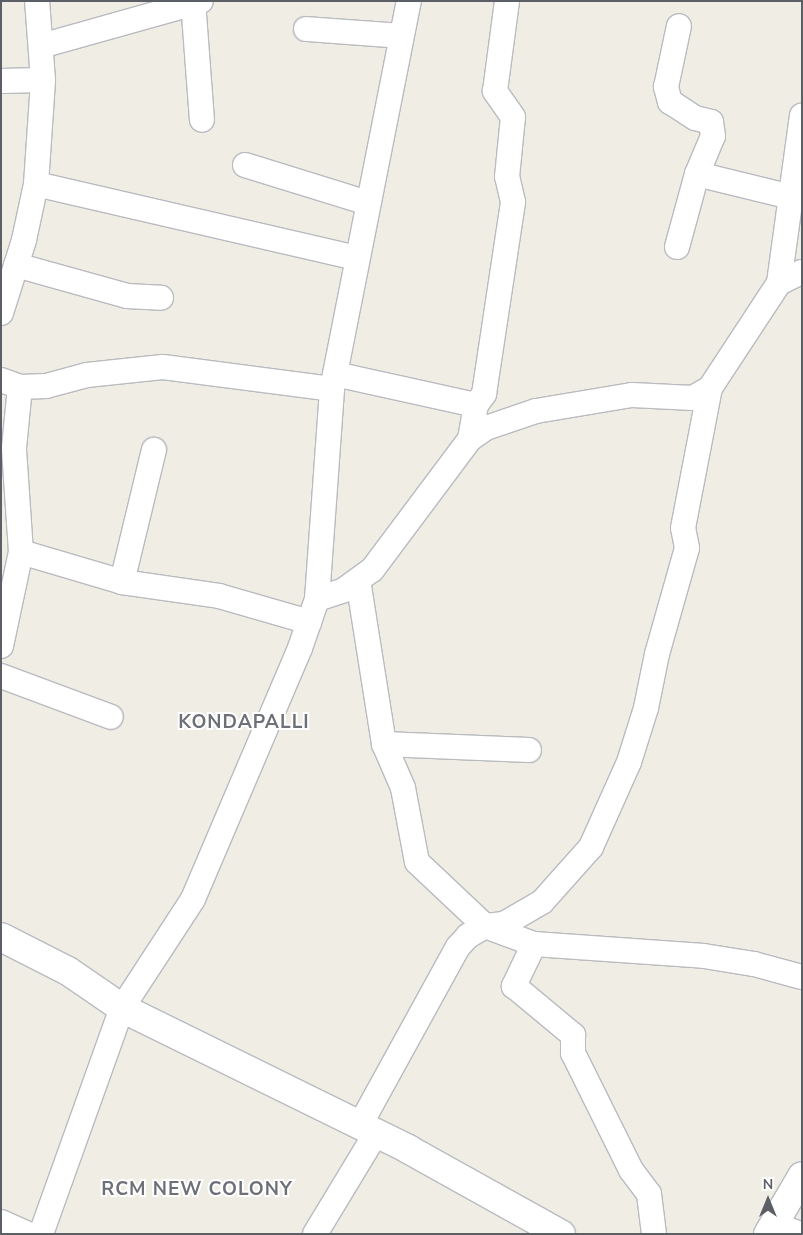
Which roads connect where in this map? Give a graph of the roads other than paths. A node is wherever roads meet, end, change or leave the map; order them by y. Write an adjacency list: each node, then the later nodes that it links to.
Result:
1 (37, 1): 8 (street)
2 (409, 1): 7 (street)
3 (508, 1): 28 (street)
4 (196, 3): 8 (street); 12 (street)
5 (679, 26): 14 (street)
6 (306, 30): 7 (street)
7 (401, 36): 17 (street)
8 (41, 46): 9 (street)
9 (43, 80): 10 (street); 15 (street)
10 (1, 81)
11 (802, 116): 16 (street)
12 (202, 120)
13 (245, 165): 17 (street)
14 (697, 174): 16 (street); 18 (street)
15 (36, 184): 19 (street); 20 (street)
16 (790, 197): 22 (street)
17 (368, 203): 19 (street)
18 (677, 247)
19 (358, 258): 25 (street)
20 (16, 265): 23 (street); 24 (street)
21 (802, 272): 22 (street)
22 (779, 283): 27 (street)
23 (161, 298)
24 (1, 313)
25 (333, 381): 26 (street); 28 (street); 34 (street)
26 (11, 383): 31 (street)
27 (710, 388): 29 (street); 41 (street)
28 (476, 405): 29 (street)
29 (470, 439): 32 (street)
30 (154, 450): 33 (street)
31 (21, 552): 33 (street); 36 (street)
32 (358, 580): 34 (street); 39 (street)
33 (122, 582): 35 (street)
34 (317, 599): 35 (street)
35 (309, 622): 45 (street)
36 (1, 646)
37 (1, 676): 38 (street)
38 (112, 717)
39 (384, 744): 40 (street); 41 (street)
40 (529, 750)
41 (485, 926): 43 (street); 46 (street)
42 (1, 936): 45 (street)
43 (534, 944): 44 (street); 54 (street)
44 (802, 977)
45 (122, 1008): 46 (street); 51 (street)
46 (368, 1130): 52 (street); 53 (street)
47 (802, 1176): 49 (street)
48 (1, 1222): 50 (street)
49 (771, 1229): 55 (street)
50 (28, 1234)
51 (41, 1234)
52 (315, 1234)
53 (562, 1234)
54 (654, 1234)
55 (801, 1234)

